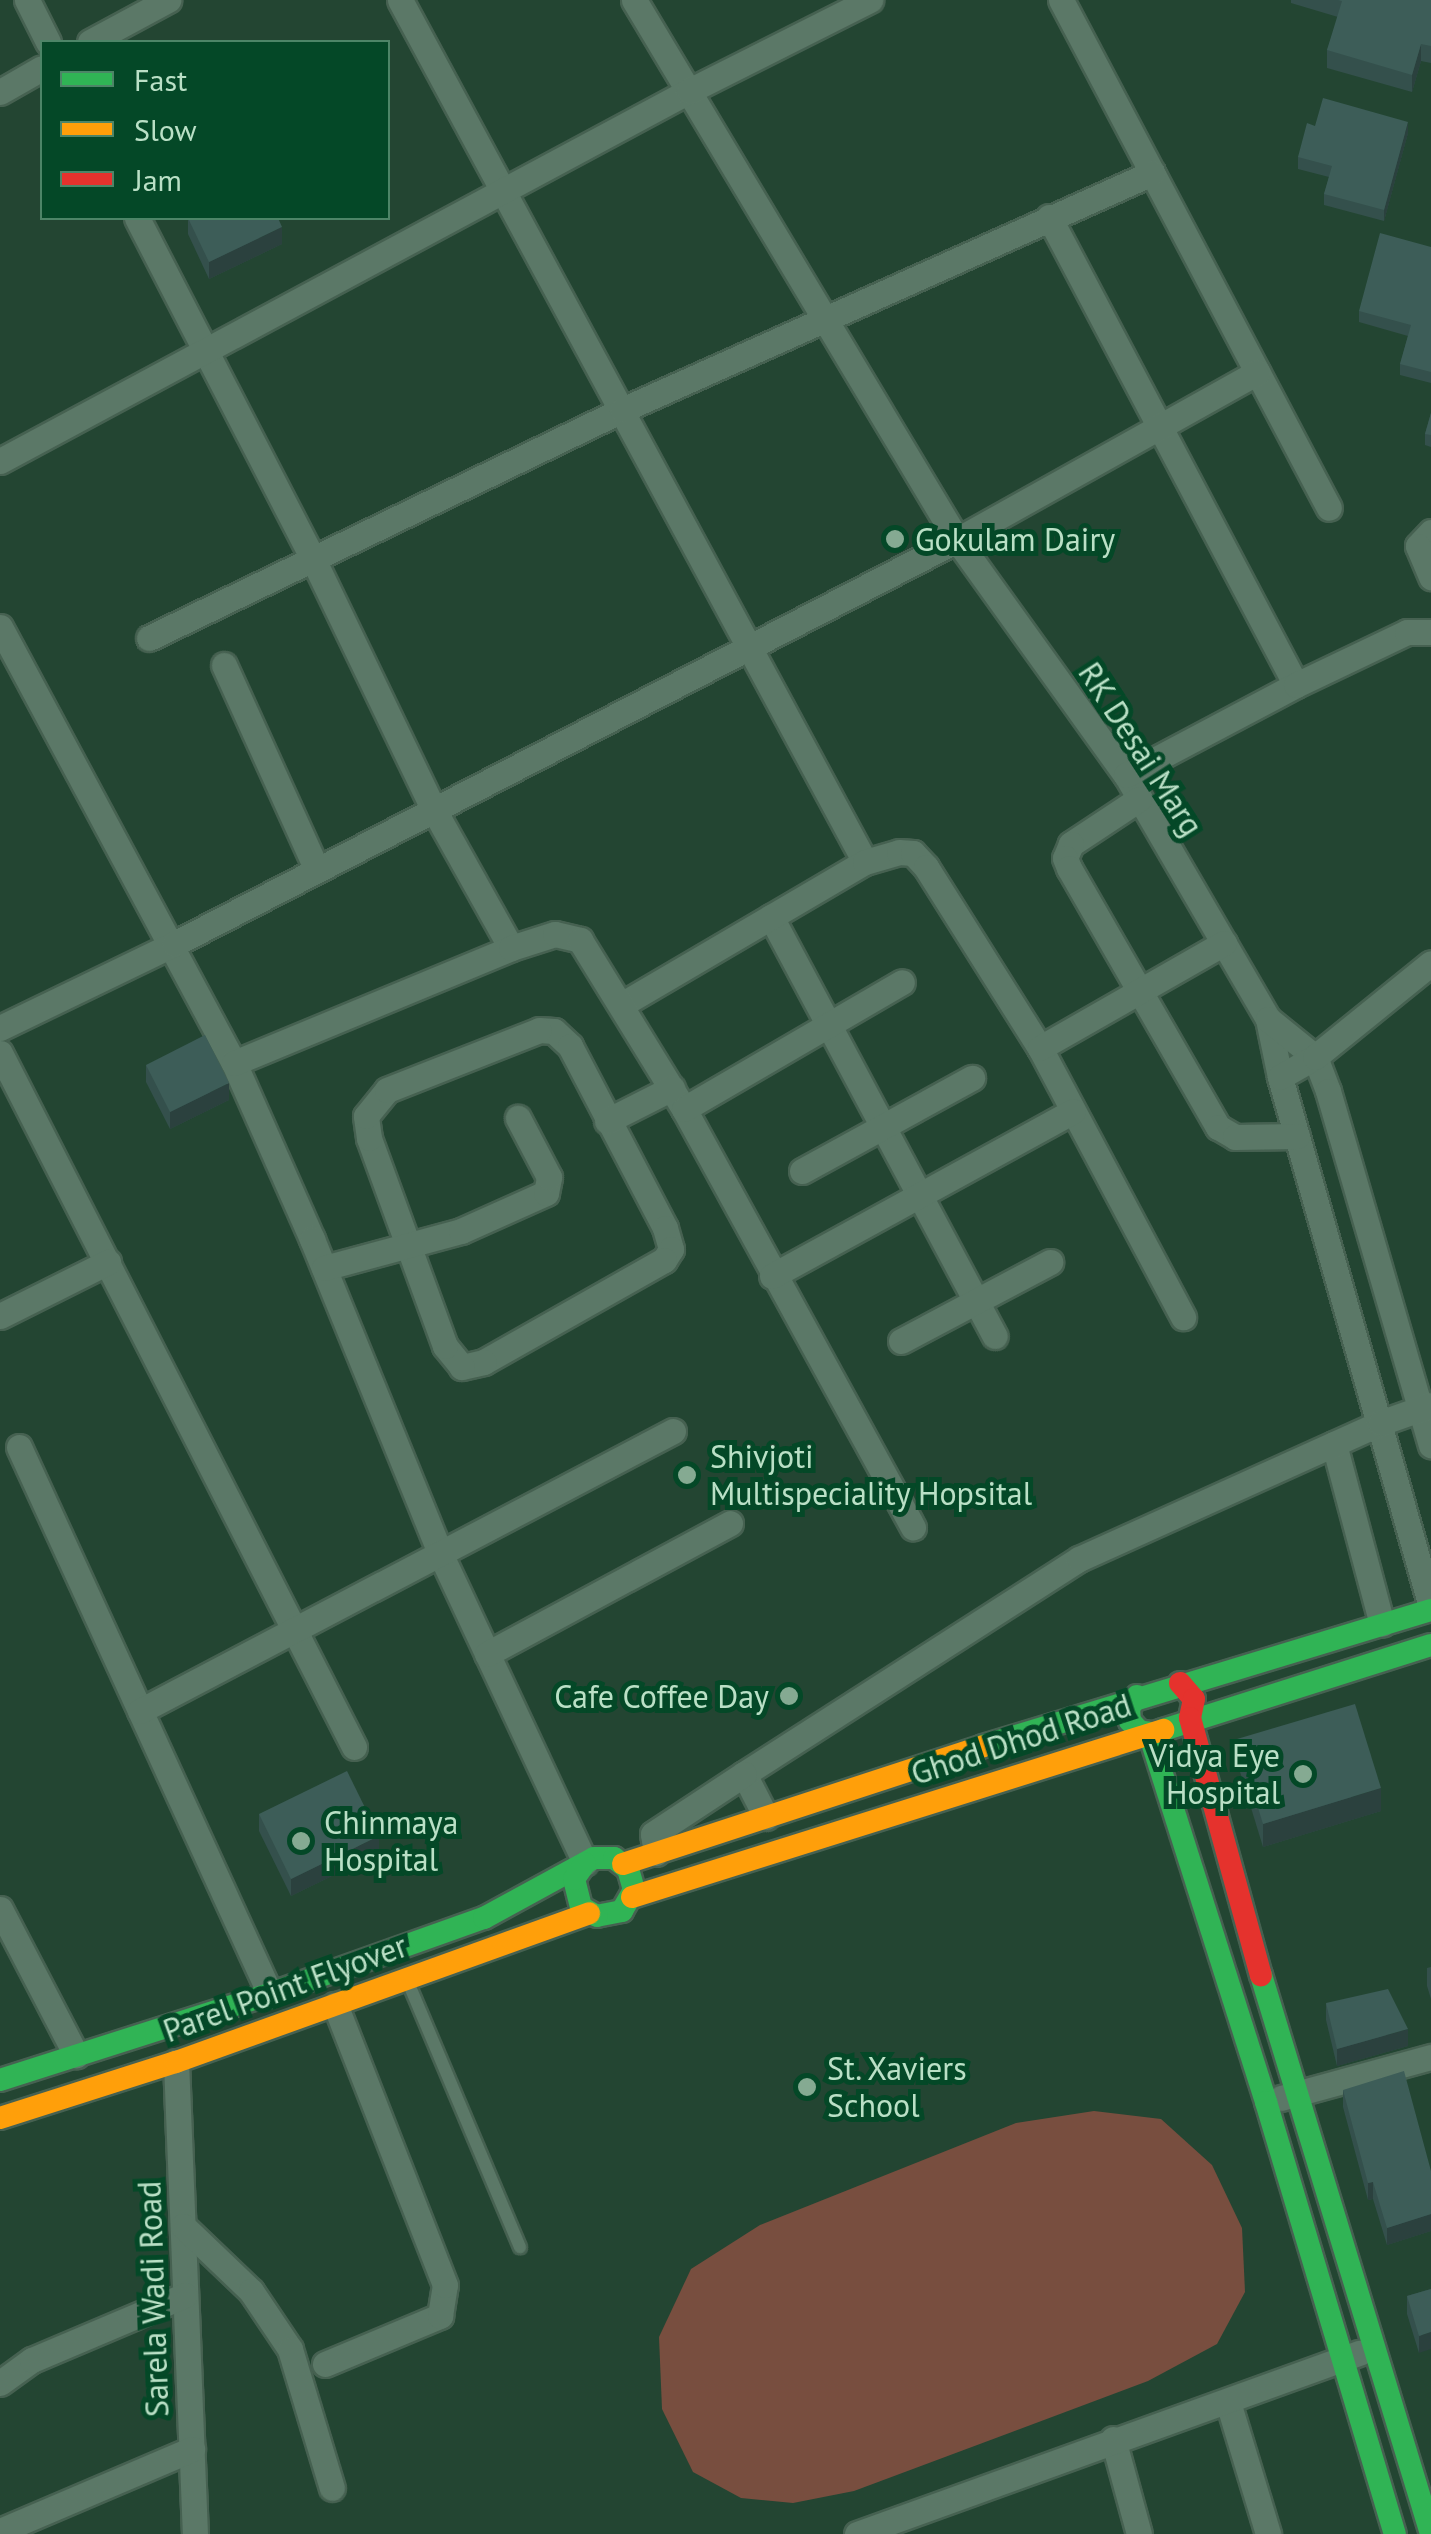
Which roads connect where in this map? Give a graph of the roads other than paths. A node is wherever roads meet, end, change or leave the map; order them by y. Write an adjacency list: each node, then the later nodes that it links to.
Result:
1 (26, 0): 7 (street)
2 (168, 0): 8 (street)
3 (400, 0): 13 (street)
4 (634, 0): 10 (street, RK Desai Marg)
5 (870, 0): 10 (street)
6 (1061, 0): 12 (street)
7 (47, 40)
8 (94, 40)
9 (40, 69): 11 (street)
10 (688, 91): 13 (street); 16 (street, RK Desai Marg)
11 (0, 92)
12 (1152, 173): 14 (street); 18 (street)
13 (503, 190): 17 (street); 19 (street)
14 (1048, 218): 16 (street); 20 (street)
15 (138, 220): 17 (street)
16 (825, 321): 19 (street); 24 (street, RK Desai Marg)
17 (204, 351): 21 (street); 25 (street)
18 (1258, 372): 20 (street); 22 (street)
19 (622, 410): 25 (street); 30 (street)
20 (1159, 428): 24 (street); 32 (street)
21 (0, 461)
22 (1330, 508)
23 (1431, 532): 26 (street)
24 (957, 540): 30 (street); 33 (street, RK Desai Marg)
25 (314, 561): 29 (street); 35 (street)
26 (1431, 577)
27 (0, 627): 40 (street)
28 (1431, 632): 32 (street)
29 (149, 638)
30 (749, 647): 35 (street); 36 (street)
31 (224, 665): 37 (street)
32 (1296, 685): 33 (street)
33 (1126, 776): 34 (street, RK Desai Marg)
34 (1139, 799): 39 (street, RK Desai Marg); 44 (street)
35 (434, 810): 37 (street); 41 (street)
36 (865, 862): 38 (street); 49 (street)
37 (317, 870): 40 (street)
38 (771, 917): 45 (street); 47 (street)
39 (1224, 943): 44 (street); 46 (street, RK Desai Marg)
40 (174, 944): 48 (street); 52 (street)
41 (511, 948): 45 (street); 52 (street)
42 (1431, 963): 51 (street)
43 (902, 982): 47 (street)
44 (1140, 992): 49 (street); 60 (street)
45 (621, 1005): 55 (street)
46 (1268, 1019): 51 (street); 53 (street, RK Desai Marg)
47 (830, 1027): 55 (street); 59 (street)
48 (0, 1028)
49 (1040, 1048): 56 (street)
50 (0, 1052): 64 (street)
51 (1315, 1057): 53 (street); 73 (street)
52 (234, 1064): 66 (street)
53 (1280, 1076): 60 (street, RK Desai Marg)
54 (972, 1078): 59 (street)
55 (678, 1099): 58 (street); 67 (street)
56 (1073, 1111): 62 (street); 70 (street)
57 (518, 1118): 63 (street)
58 (607, 1122): 63 (street); 63 (street)
59 (882, 1128): 61 (street); 62 (street)
60 (1297, 1136): 74 (street, RK Desai Marg)
61 (802, 1171)
62 (918, 1196): 67 (street); 68 (street)
63 (411, 1244): 66 (street)
64 (108, 1262): 69 (street); 84 (street)
65 (1050, 1262): 68 (street)
66 (324, 1268): 81 (street)
67 (772, 1276): 80 (street)
68 (977, 1301): 71 (street); 72 (street)
69 (0, 1316)
70 (1184, 1317)
71 (995, 1336)
72 (901, 1341)
73 (1426, 1407): 74 (street); 77 (street)
74 (1380, 1423): 76 (street); 82 (street, RK Desai Marg)
75 (672, 1431): 81 (street)
76 (1334, 1444): 83 (street); 93 (street)
77 (1431, 1446)
78 (19, 1447): 89 (street)
79 (730, 1522): 86 (street)
80 (913, 1528)
81 (440, 1553): 84 (street); 86 (street)
82 (1431, 1608): 83 (main road)
83 (1382, 1624): 87 (main road)
84 (294, 1630): 89 (street); 92 (street)
85 (1431, 1645): 90 (main road, Ghod Dhod Road)
86 (487, 1654): 96 (street)
87 (1180, 1684): 88 (main road); 90 (main road)
88 (1137, 1696): 91 (main road); 94 (main road)
89 (140, 1711): 102 (street)
90 (1190, 1718): 91 (main road, Ghod Dhod Road); 108 (main road)
91 (1149, 1733): 98 (main road, Ghod Dhod Road); 109 (main road)
92 (354, 1747)
93 (744, 1774): 94 (street); 95 (street)
94 (766, 1817): 95 (main road)
95 (656, 1852): 97 (main road)
96 (584, 1863): 97 (main road); 100 (main road); 102 (main road)
97 (624, 1864): 98 (main road)
98 (632, 1897): 100 (main road, Ghod Dhod Road)
99 (0, 1909): 104 (street)
100 (589, 1913): 101 (main road, Parel Point Flyover)
101 (406, 1979): 103 (main road, Parel Point Flyover); 112 (lane)
102 (270, 1994): 104 (main road)
103 (335, 2005): 106 (main road, Parel Point Flyover); 116 (street)
104 (76, 2055): 107 (main road)
105 (1431, 2057): 108 (street)
106 (176, 2062): 110 (main road, Parel Point Flyover); 111 (street, Sarela Wadi Road)
107 (0, 2080)
108 (1294, 2094): 109 (street); 114 (main road)
109 (1266, 2102): 115 (main road)
110 (0, 2118)
111 (182, 2226): 113 (street, Sarela Wadi Road); 121 (street)
112 (520, 2247)
113 (185, 2295): 117 (street); 120 (street, Sarela Wadi Road)
114 (1373, 2348): 115 (street); 129 (main road)
115 (1341, 2359): 118 (street); 128 (main road)
116 (325, 2364)
117 (0, 2382)
118 (1228, 2402): 119 (street); 127 (street)
119 (1113, 2439): 125 (street); 126 (street)
120 (192, 2448): 122 (street); 124 (street, Sarela Wadi Road)
121 (332, 2488)
122 (33, 2526): 123 (street)
123 (0, 2531)
124 (195, 2534)
125 (857, 2534)
126 (1139, 2534)
127 (1268, 2534)
128 (1395, 2534)
129 (1431, 2534)

